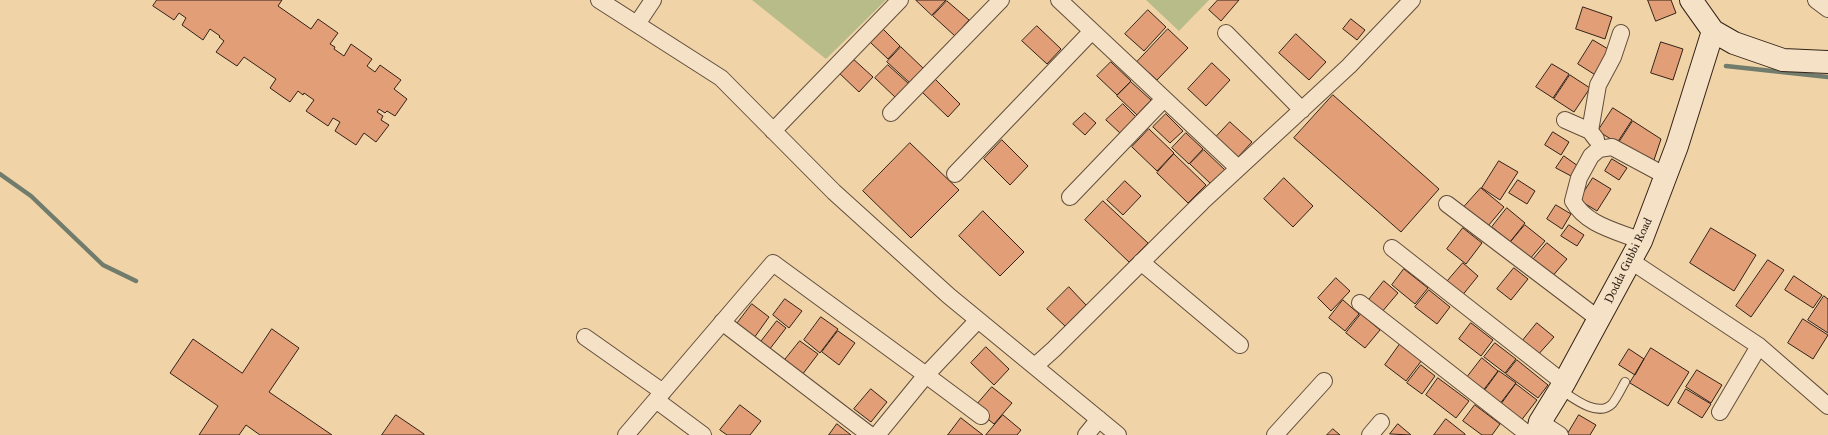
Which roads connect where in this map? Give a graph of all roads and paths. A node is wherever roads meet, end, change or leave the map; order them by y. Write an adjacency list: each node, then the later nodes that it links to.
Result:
1 (600, 0): 10 (street)
2 (653, 0): 10 (street)
3 (900, 0): 20 (street)
4 (1001, 0): 18 (street)
5 (1059, 0): 11 (street)
6 (1412, 0): 17 (street)
7 (1690, 0): 12 (main road)
8 (1816, 0): 9 (street)
9 (1828, 9)
10 (637, 24): 20 (street)
11 (1092, 31): 16 (street); 24 (street)
12 (1713, 31): 15 (main road); 25 (main road, Dodda Gubbi Road)
13 (1226, 33): 17 (street)
14 (1621, 33): 21 (street)
15 (1828, 62)
16 (1164, 99): 23 (street); 26 (street)
17 (1302, 110): 23 (street)
18 (891, 113)
19 (1565, 120): 21 (street)
20 (773, 130): 33 (street)
21 (1590, 131): 22 (street)
22 (1604, 149): 25 (street); 28 (street)
23 (1238, 168): 31 (street)
24 (955, 174)
25 (1666, 176): 28 (main road, Dodda Gubbi Road)
26 (1070, 197)
27 (1447, 204): 34 (street)
28 (1641, 241): 30 (main road, Dodda Gubbi Road)
29 (1392, 248): 43 (street)
30 (1631, 261): 34 (main road, Dodda Gubbi Road); 38 (street)
31 (1141, 262): 37 (street); 39 (street)
32 (1360, 303): 50 (street)
33 (978, 320): 39 (street); 40 (street)
34 (1600, 320): 43 (main road, Dodda Gubbi Road)
35 (722, 322): 40 (street); 44 (street); 51 (street)
36 (585, 337): 44 (street)
37 (1240, 345)
38 (1759, 346): 45 (street); 46 (street)
39 (1035, 366): 48 (street)
40 (926, 375): 47 (street); 51 (street)
41 (1324, 381): 56 (street)
42 (1625, 382): 43 (lane)
43 (1562, 387): 50 (main road, Dodda Gubbi Road)
44 (659, 396): 52 (street); 53 (street)
45 (1828, 406)
46 (1720, 412)
47 (981, 416)
48 (1099, 420): 54 (street); 55 (street)
49 (1381, 422): 57 (street)
50 (1536, 431): 58 (street)
51 (878, 434)
52 (626, 435)
53 (703, 435)
54 (1086, 435)
55 (1118, 435)
56 (1275, 435)
57 (1370, 435)
58 (1560, 435)

